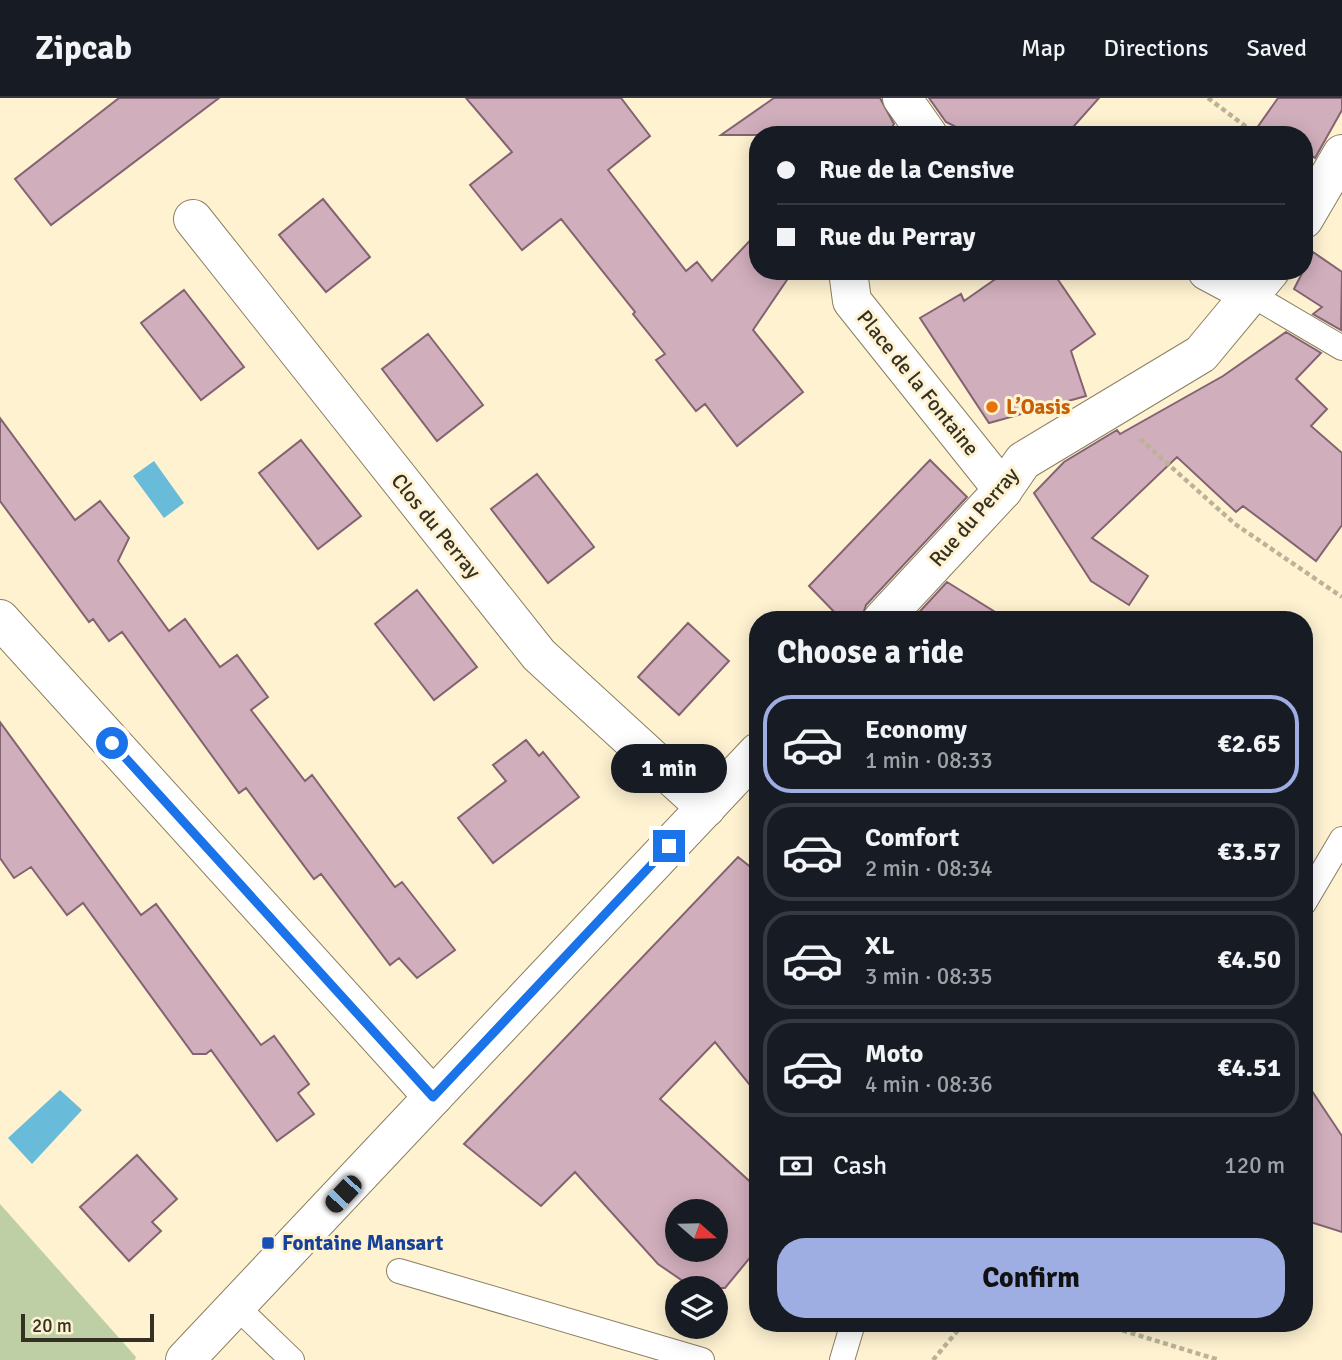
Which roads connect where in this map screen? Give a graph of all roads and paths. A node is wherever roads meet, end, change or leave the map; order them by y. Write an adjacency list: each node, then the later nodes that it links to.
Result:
1 (902, 98): 3 (street)
2 (1208, 98): 4 (path)
3 (922, 126)
4 (1245, 126)
5 (1342, 154): 6 (street)
6 (1313, 204)
7 (193, 219): 17 (street, Clos du Perray)
8 (849, 280): 12 (street, Place de la Fontaine)
9 (1261, 283): 10 (lane); 11 (street, Rue du Perray)
10 (1342, 348)
11 (1108, 410): 12 (street, Rue du Perray); 13 (path)
12 (1003, 489): 14 (street, Rue du Perray)
13 (1342, 597)
14 (890, 611)
15 (0, 619): 20 (street)
16 (749, 762): 17 (street)
17 (706, 808): 20 (street)
18 (1342, 839): 19 (lane)
19 (1313, 887)
20 (433, 1097): 22 (street)
21 (399, 1271): 28 (lane)
22 (237, 1307): 26 (lane); 27 (street)
23 (850, 1332): 29 (lane)
24 (956, 1332): 30 (path)
25 (1127, 1332): 31 (path)
26 (284, 1352)
27 (185, 1360)
28 (702, 1360)
29 (842, 1360)
30 (933, 1360)
31 (1219, 1360)

